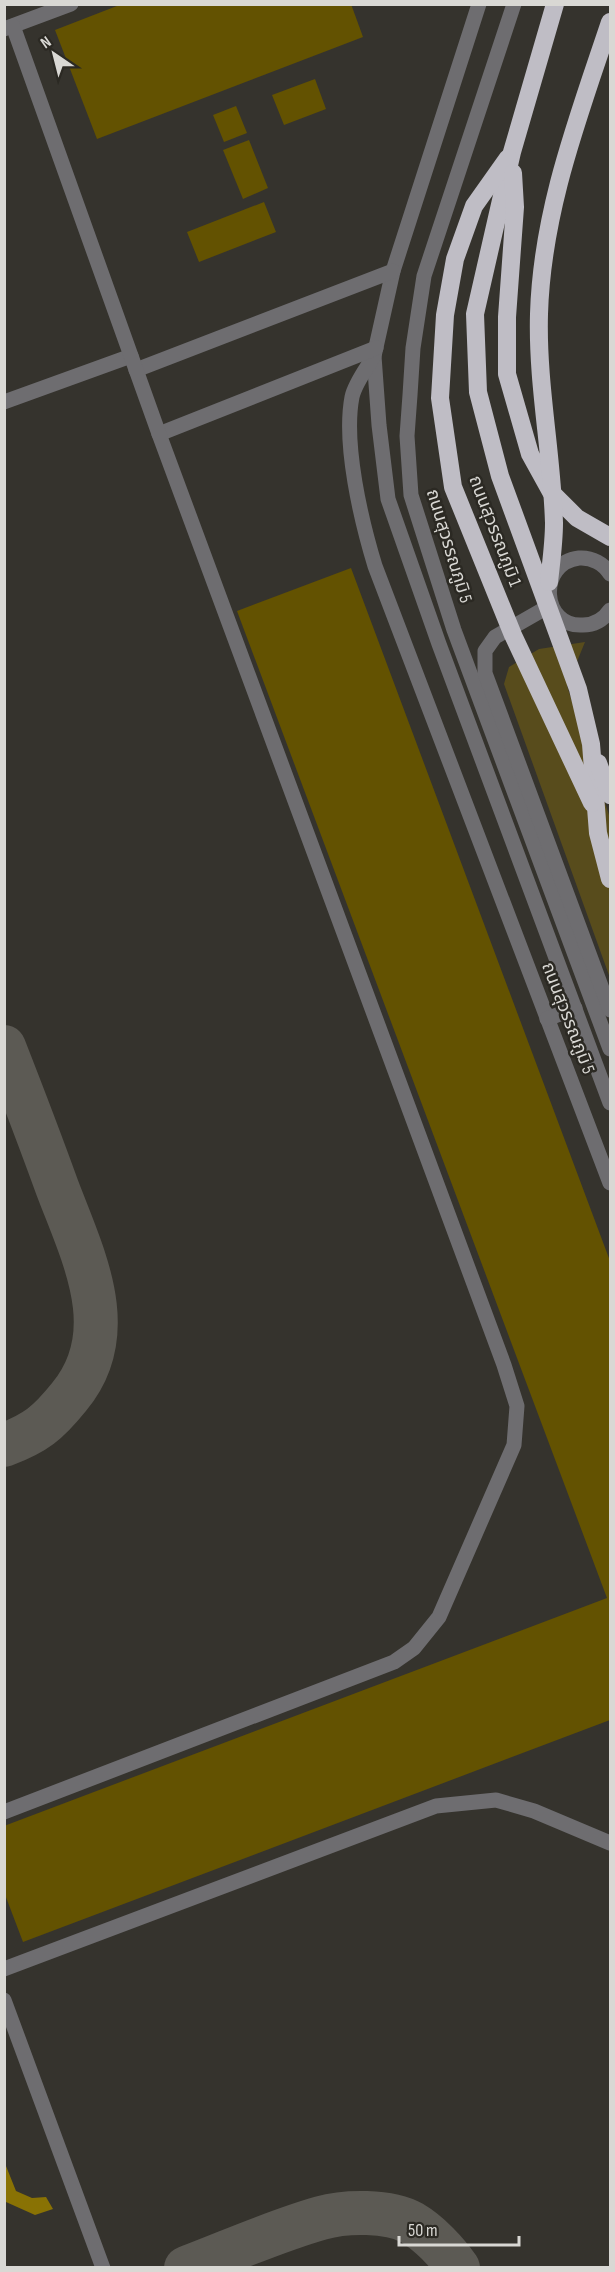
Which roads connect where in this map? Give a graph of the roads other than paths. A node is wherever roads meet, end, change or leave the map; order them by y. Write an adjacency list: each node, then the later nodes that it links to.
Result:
1 (71, 4): 6 (street)
2 (479, 4): 8 (street, ถนนสุวรรณภูมิ 5)
3 (514, 4): 27 (street, ถนนสุวรรณภูมิ 5)
4 (555, 4): 7 (highway, ถนนสุวรรณภูมิ 1)
5 (610, 22): 17 (highway)
6 (9, 28): 10 (street)
7 (512, 152): 13 (highway, ถนนสุวรรณภูมิ 1); 20 (highway, ถนนสุวรรณภูมิ 1); 22 (highway, ถนนสุวรรณภูมิ 1)
8 (393, 271): 9 (street, ถนนสุวรรณภูมิ 5); 10 (street)
9 (375, 352): 12 (street); 24 (street, ถนนสุวรรณภูมิ 5); 26 (street, ถนนสุวรรณภูมิ 5)
10 (133, 363): 11 (street); 12 (street)
11 (4, 402)
12 (159, 434): 30 (street)
13 (610, 537)
14 (610, 554): 15 (street)
15 (592, 560): 16 (street); 17 (street)
16 (610, 574)
17 (549, 582): 18 (street)
18 (550, 605): 19 (street); 25 (street)
19 (610, 610)
20 (591, 744): 21 (highway, ถนนสุวรรณภูมิ 1); 23 (highway, ถนนสุวรรณภูมิ 1)
21 (610, 795)
22 (609, 842)
23 (610, 879)
24 (575, 1008): 26 (street); 28 (street, ถนนสุวรรณภูมิ 5)
25 (610, 1010)
26 (548, 1019): 29 (street, ถนนสุวรรณภูมิ 5)
27 (610, 1049)
28 (610, 1103)
29 (610, 1183)
30 (4, 1812)
31 (610, 1843): 32 (street)
32 (4, 1969)
33 (4, 2000): 34 (street)
34 (103, 2268)

